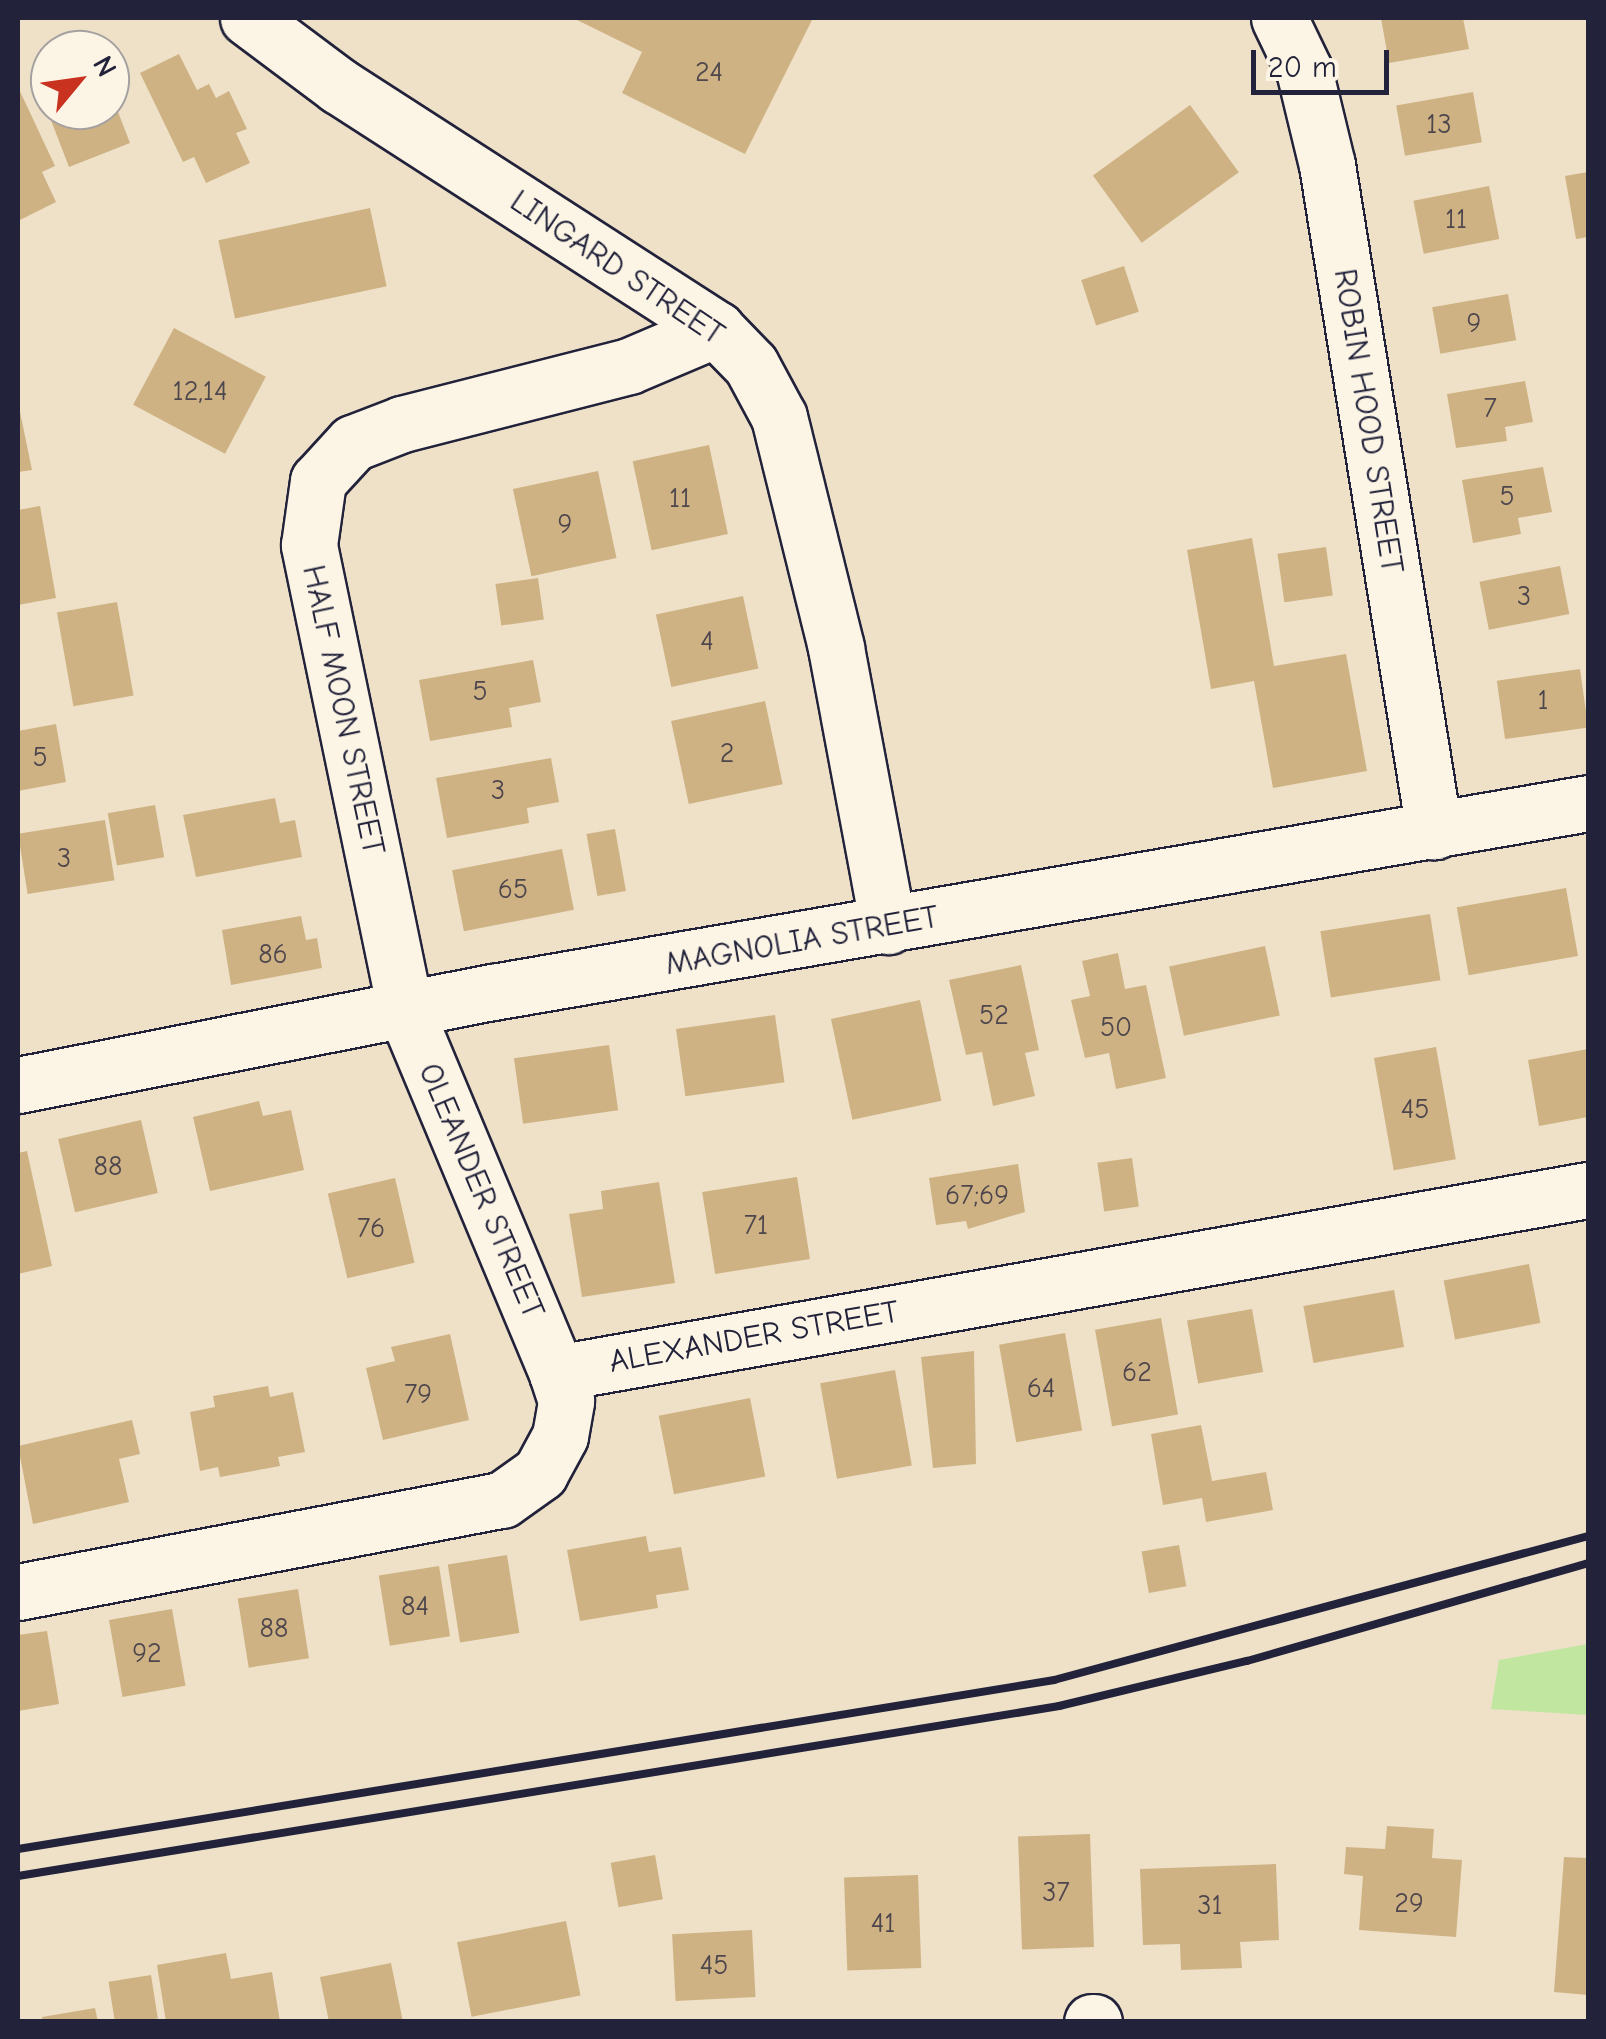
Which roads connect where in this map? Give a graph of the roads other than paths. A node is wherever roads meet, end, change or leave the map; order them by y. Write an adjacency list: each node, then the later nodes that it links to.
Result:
1 (248, 18): 3 (street, LINGARD STREET)
2 (1279, 18): 5 (street, ROBIN HOOD STREET)
3 (716, 329): 6 (street, LINGARD STREET); 7 (street, HALF MOON STREET)
4 (1588, 803): 5 (street, MAGNOLIA STREET)
5 (1434, 831): 6 (street, MAGNOLIA STREET)
6 (888, 926): 7 (street, MAGNOLIA STREET)
7 (405, 1009): 8 (street, MAGNOLIA STREET); 10 (street, OLEANDER STREET)
8 (18, 1085)
9 (1588, 1190): 10 (street, ALEXANDER STREET)
10 (557, 1373): 11 (street)
11 (18, 1592)

